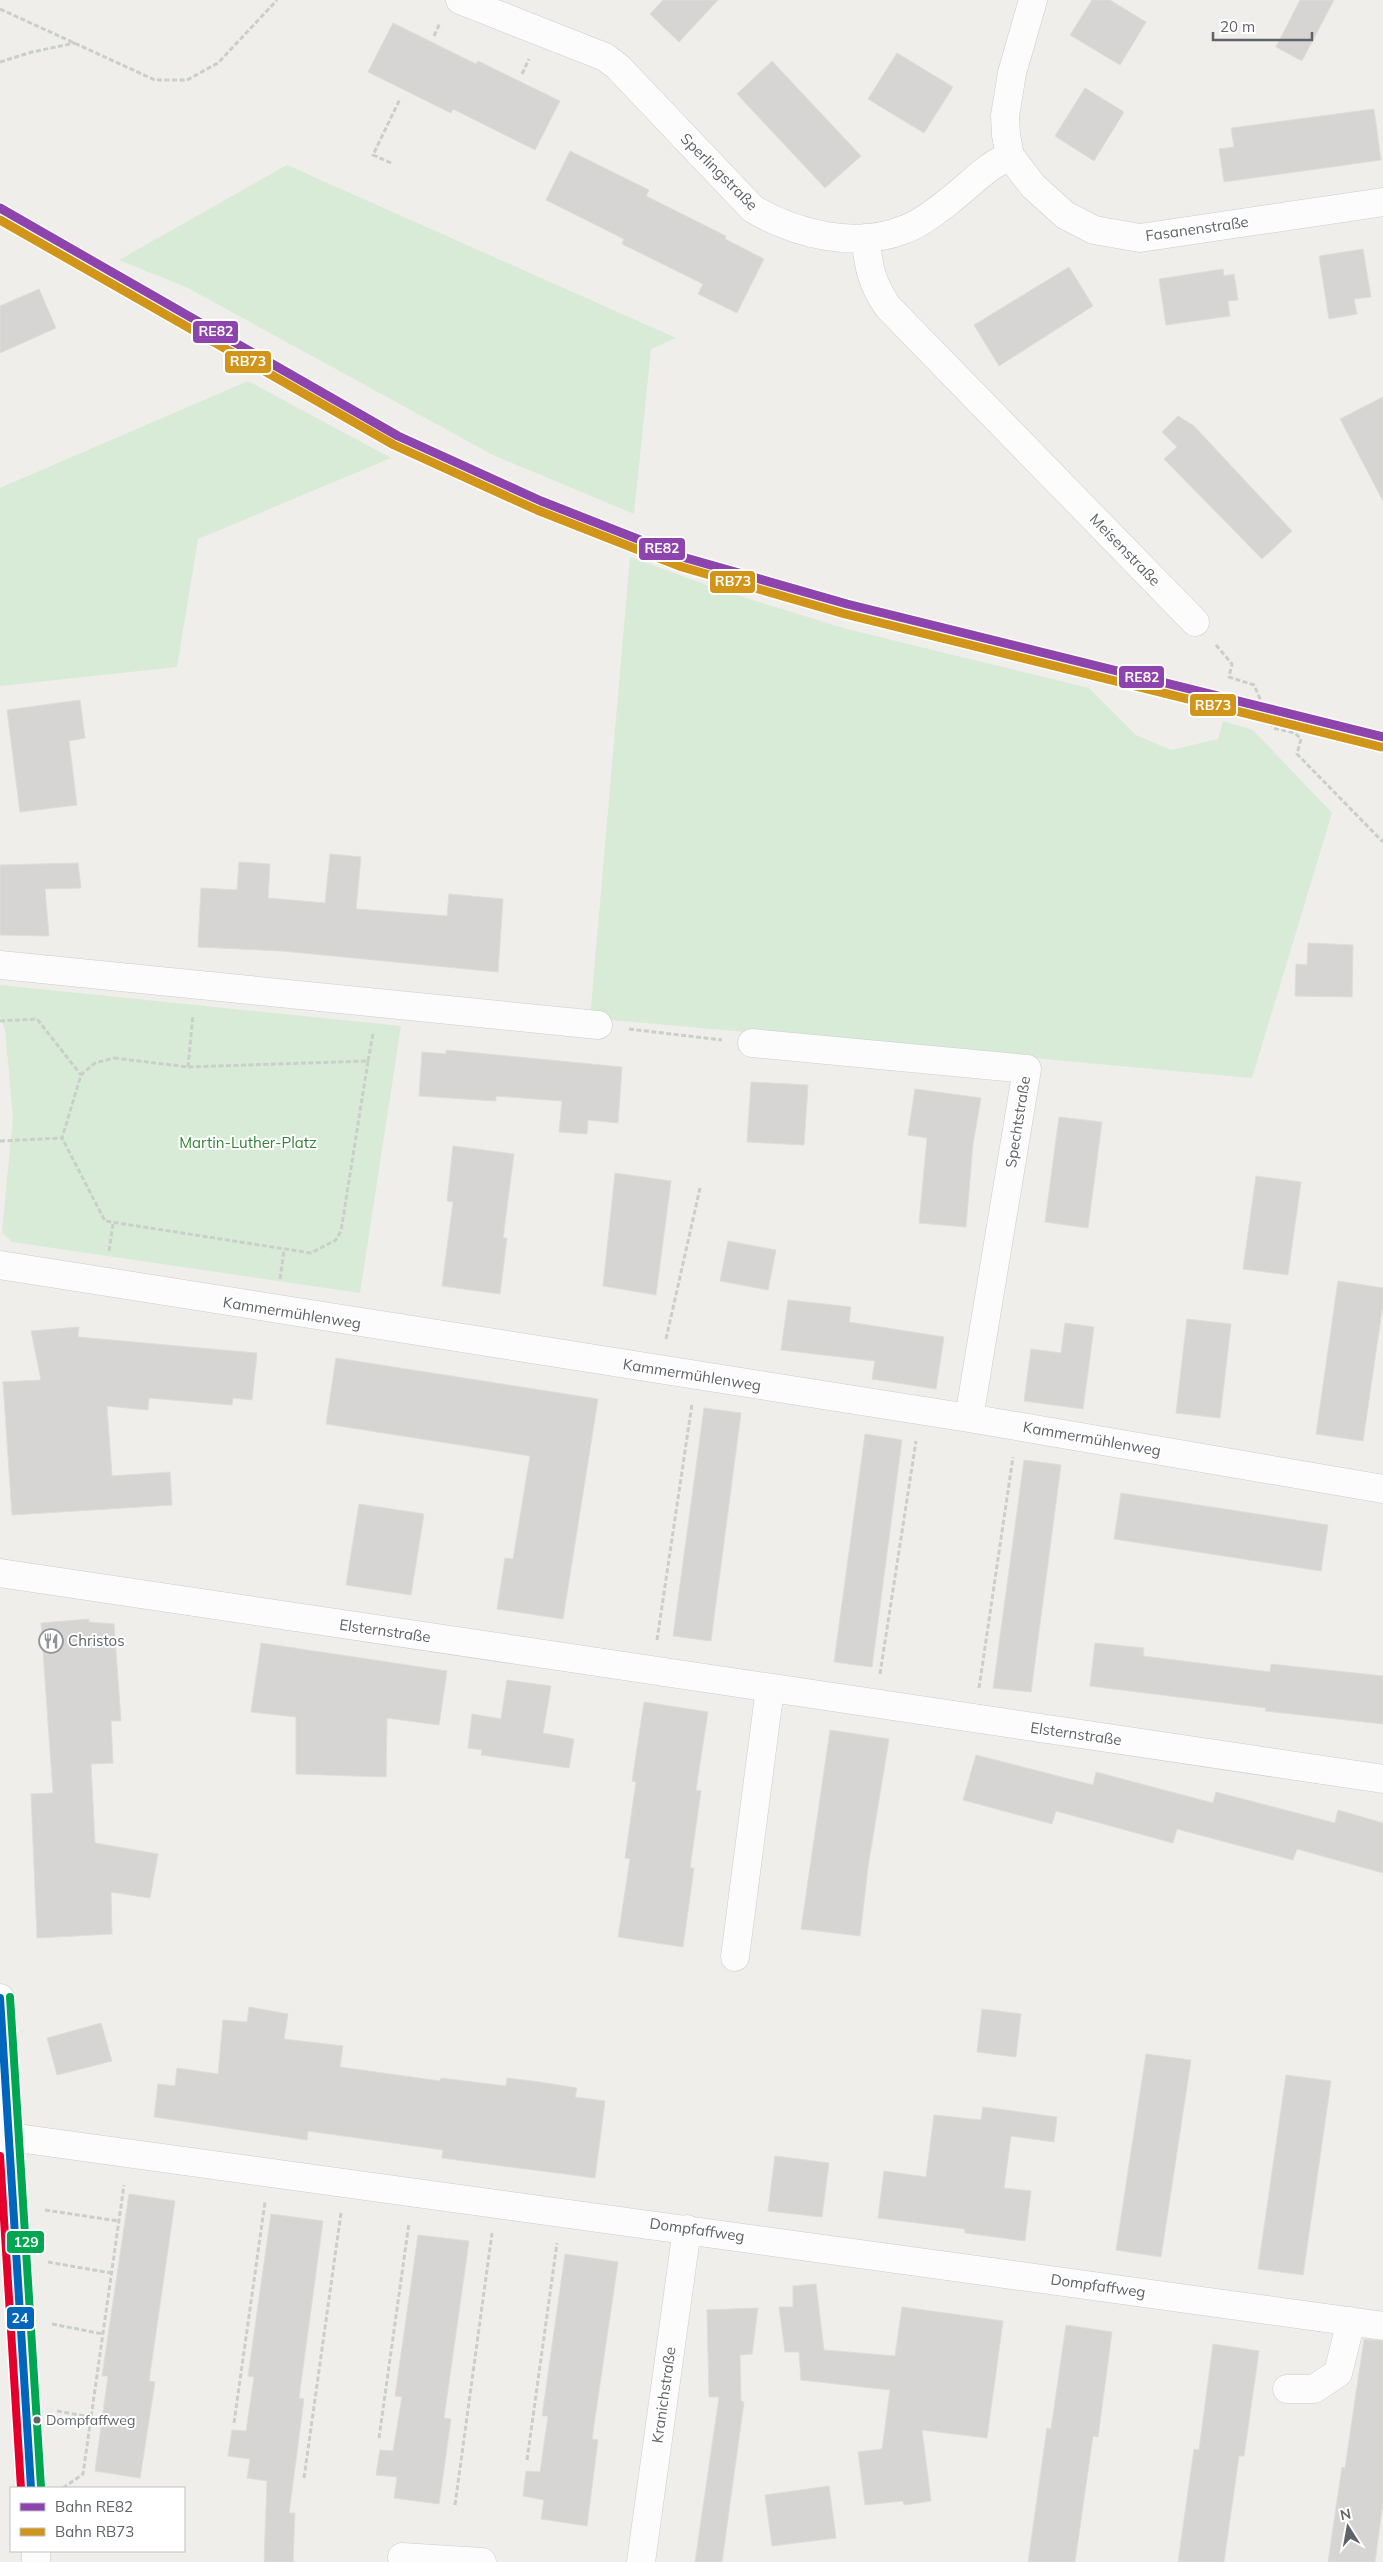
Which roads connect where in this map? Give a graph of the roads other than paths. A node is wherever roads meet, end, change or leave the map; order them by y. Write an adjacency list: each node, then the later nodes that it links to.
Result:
1 (460, 0): 5 (street, Sperlingstraße)
2 (1033, 0): 3 (street)
3 (1010, 156): 4 (street, Fasanenstraße); 5 (street, Sperlingstraße)
4 (1383, 202)
5 (865, 238): 6 (street, Meisenstraße)
6 (1196, 622)
7 (0, 965): 8 (street)
8 (598, 1025)
9 (752, 1043): 11 (street, Spechtstraße)
10 (0, 1265): 11 (street, Kammermühlenweg)
11 (969, 1418): 12 (street, Kammermühlenweg)
12 (1383, 1489)
13 (0, 1573): 14 (street, Elsternstraße)
14 (770, 1688): 15 (street, Elsternstraße); 16 (street)
15 (1383, 1779)
16 (735, 1957)
17 (0, 1998): 18 (street)
18 (2, 2064): 19 (street)
19 (10, 2137): 20 (street, Dompfaffweg); 24 (street)
20 (687, 2229): 21 (street, Dompfaffweg); 27 (street, Kranichstraße)
21 (1351, 2322): 22 (street, Dompfaffweg); 23 (street)
22 (1383, 2326)
23 (1287, 2389)
24 (32, 2487)
25 (402, 2557): 26 (street)
26 (482, 2562)
27 (641, 2562)

